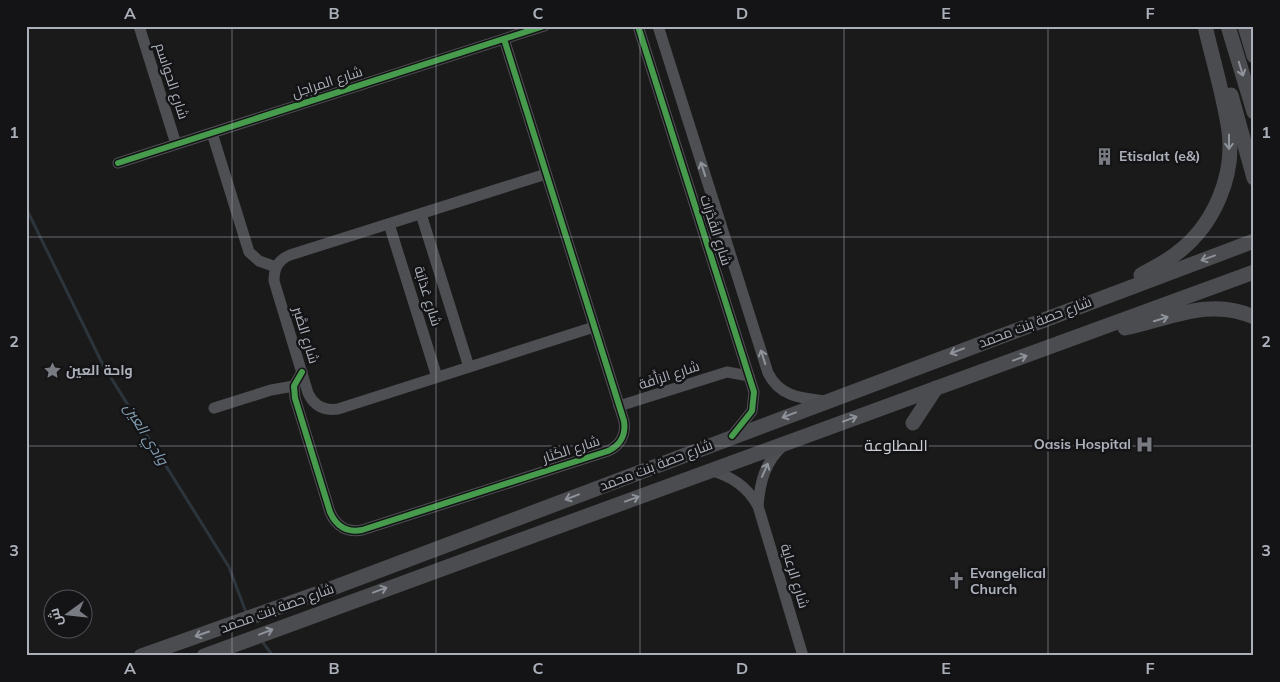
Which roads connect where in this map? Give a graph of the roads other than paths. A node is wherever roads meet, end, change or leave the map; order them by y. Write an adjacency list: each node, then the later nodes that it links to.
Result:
1 (139, 26): 13 (street, شارع الحواسم)
2 (544, 26): 9 (street, شارع المراجل)
3 (638, 26): 24 (street, شارع القُدْرَات)
4 (658, 26): 23 (street, شارع القُدْرَات, one-way to 4)
5 (1205, 26): 22 (main road, one-way to 22)
6 (1211, 26): 16 (main road)
7 (1228, 26): 11 (main road, one-way to 11)
8 (1245, 26): 10 (main road)
9 (504, 39): 12 (street, شارع المراجل); 15 (street, شارع الكَنَار)
10 (1254, 56)
11 (1254, 112)
12 (212, 132): 13 (street, شارع المراجل); 20 (street)
13 (176, 144): 14 (street, شارع المراجل)
14 (118, 163)
15 (546, 174): 17 (street); 26 (street, شارع الكَنَار)
16 (1254, 178)
17 (421, 214): 18 (street); 29 (street, شارع عَدَابَة)
18 (389, 224): 20 (street); 33 (street, شارع عَدَابَة)
19 (1254, 241): 22 (main road, شارع حصة بنت محمد, one-way to 22)
20 (276, 268): 30 (street, شارع الصَّبر)
21 (1254, 272): 27 (main road, شارع حصة بنت محمد)
22 (1102, 297): 36 (main road, شارع حصة بنت محمد, one-way to 36)
23 (748, 310): 24 (street); 36 (street, شارع القُدْرَات, one-way to 23)
24 (730, 315): 28 (street, شارع القُدْرَات)
25 (1254, 317): 27 (main road, one-way to 25)
26 (594, 327): 29 (street, شارع الصَّبر); 37 (street, شارع الكَنَار)
27 (1079, 337): 35 (main road, شارع حصة بنت محمد, one-way to 27)
28 (742, 352): 31 (street); 32 (street, شارع القُدْرَات)
29 (469, 367): 33 (street, شارع الصَّبر)
30 (302, 372): 33 (street, شارع الصَّبر); 34 (street)
31 (727, 372): 32 (street, شارع الرَأَفَة); 37 (street, شارع الرَأَفَة)
32 (749, 376): 40 (street, شارع القُدْرَات)
33 (437, 377)
34 (294, 386): 37 (street, شارع الكَنَار); 38 (street)
35 (936, 388): 39 (main road); 41 (main road, شارع حصة بنت محمد, one-way to 35)
36 (825, 401): 40 (main road, شارع حصة بنت محمد, one-way to 40)
37 (619, 406)
38 (214, 408)
39 (913, 423)
40 (732, 436): 44 (main road, شارع حصة بنت محمد, one-way to 44)
41 (788, 442): 42 (main road, شارع حصة بنت محمد); 43 (street, شارع الرعاية, one-way to 41)
42 (709, 470): 43 (street, شارع الرعاية); 45 (main road, شارع حصة بنت محمد, one-way to 42)
43 (758, 506): 46 (street, شارع الرعاية)
44 (141, 656)
45 (204, 656)
46 (803, 656)

